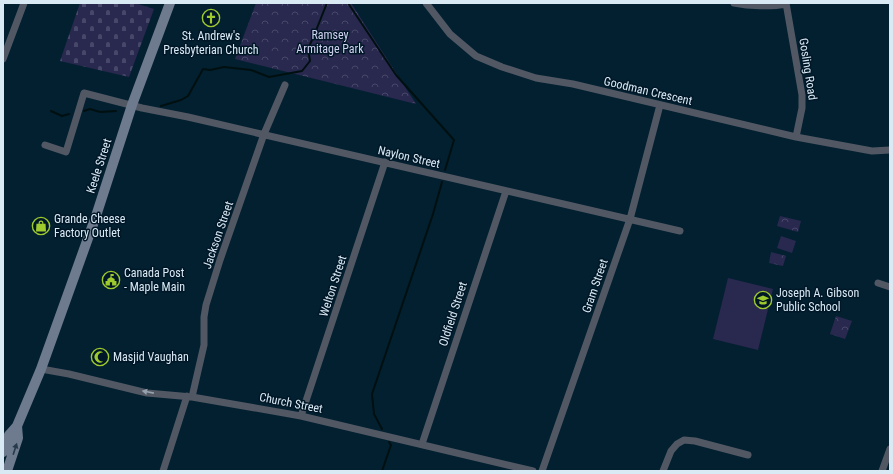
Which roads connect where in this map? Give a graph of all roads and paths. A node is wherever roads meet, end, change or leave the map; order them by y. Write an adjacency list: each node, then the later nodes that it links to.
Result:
1 (24, 3): 6 (street)
2 (170, 3): 8 (main road, Keele Street)
3 (426, 3): 9 (street, Goodman Crescent)
4 (734, 3): 5 (street)
5 (786, 4): 11 (street, Gosling Road)
6 (3, 59)
7 (285, 85): 10 (street, Jackson Street)
8 (132, 105): 10 (street, Naylon Street); 12 (street, Naylon Street); 20 (main road, Keele Street)
9 (660, 105): 11 (street, Goodman Crescent); 16 (street, Gram Street)
10 (264, 134): 14 (street, Naylon Street); 21 (street, Jackson Street)
11 (796, 137): 13 (street, Goodman Crescent)
12 (45, 146)
13 (890, 150)
14 (385, 162): 15 (street, Naylon Street); 22 (street, Welton Street)
15 (506, 191): 16 (street, Naylon Street); 24 (street, Oldfield Street)
16 (630, 218): 17 (street, Naylon Street); 31 (street, Gram Street)
17 (680, 231)
18 (878, 283): 19 (street)
19 (890, 287)
20 (41, 369): 21 (street, Church Street, one-way to 20); 23 (main road, Keele Street)
21 (190, 397): 22 (street, Church Street); 29 (street, Jackson Street)
22 (301, 416): 24 (street, Church Street)
23 (17, 426): 26 (main road, Keele Street); 28 (main road, Keele Street, one-way to 23)
24 (422, 444): 30 (street, Church Street)
25 (890, 449): 33 (street)
26 (3, 452)
27 (748, 455): 32 (street)
28 (8, 471)
29 (163, 471)
30 (534, 471)
31 (542, 471)
32 (663, 471)
33 (882, 471)

